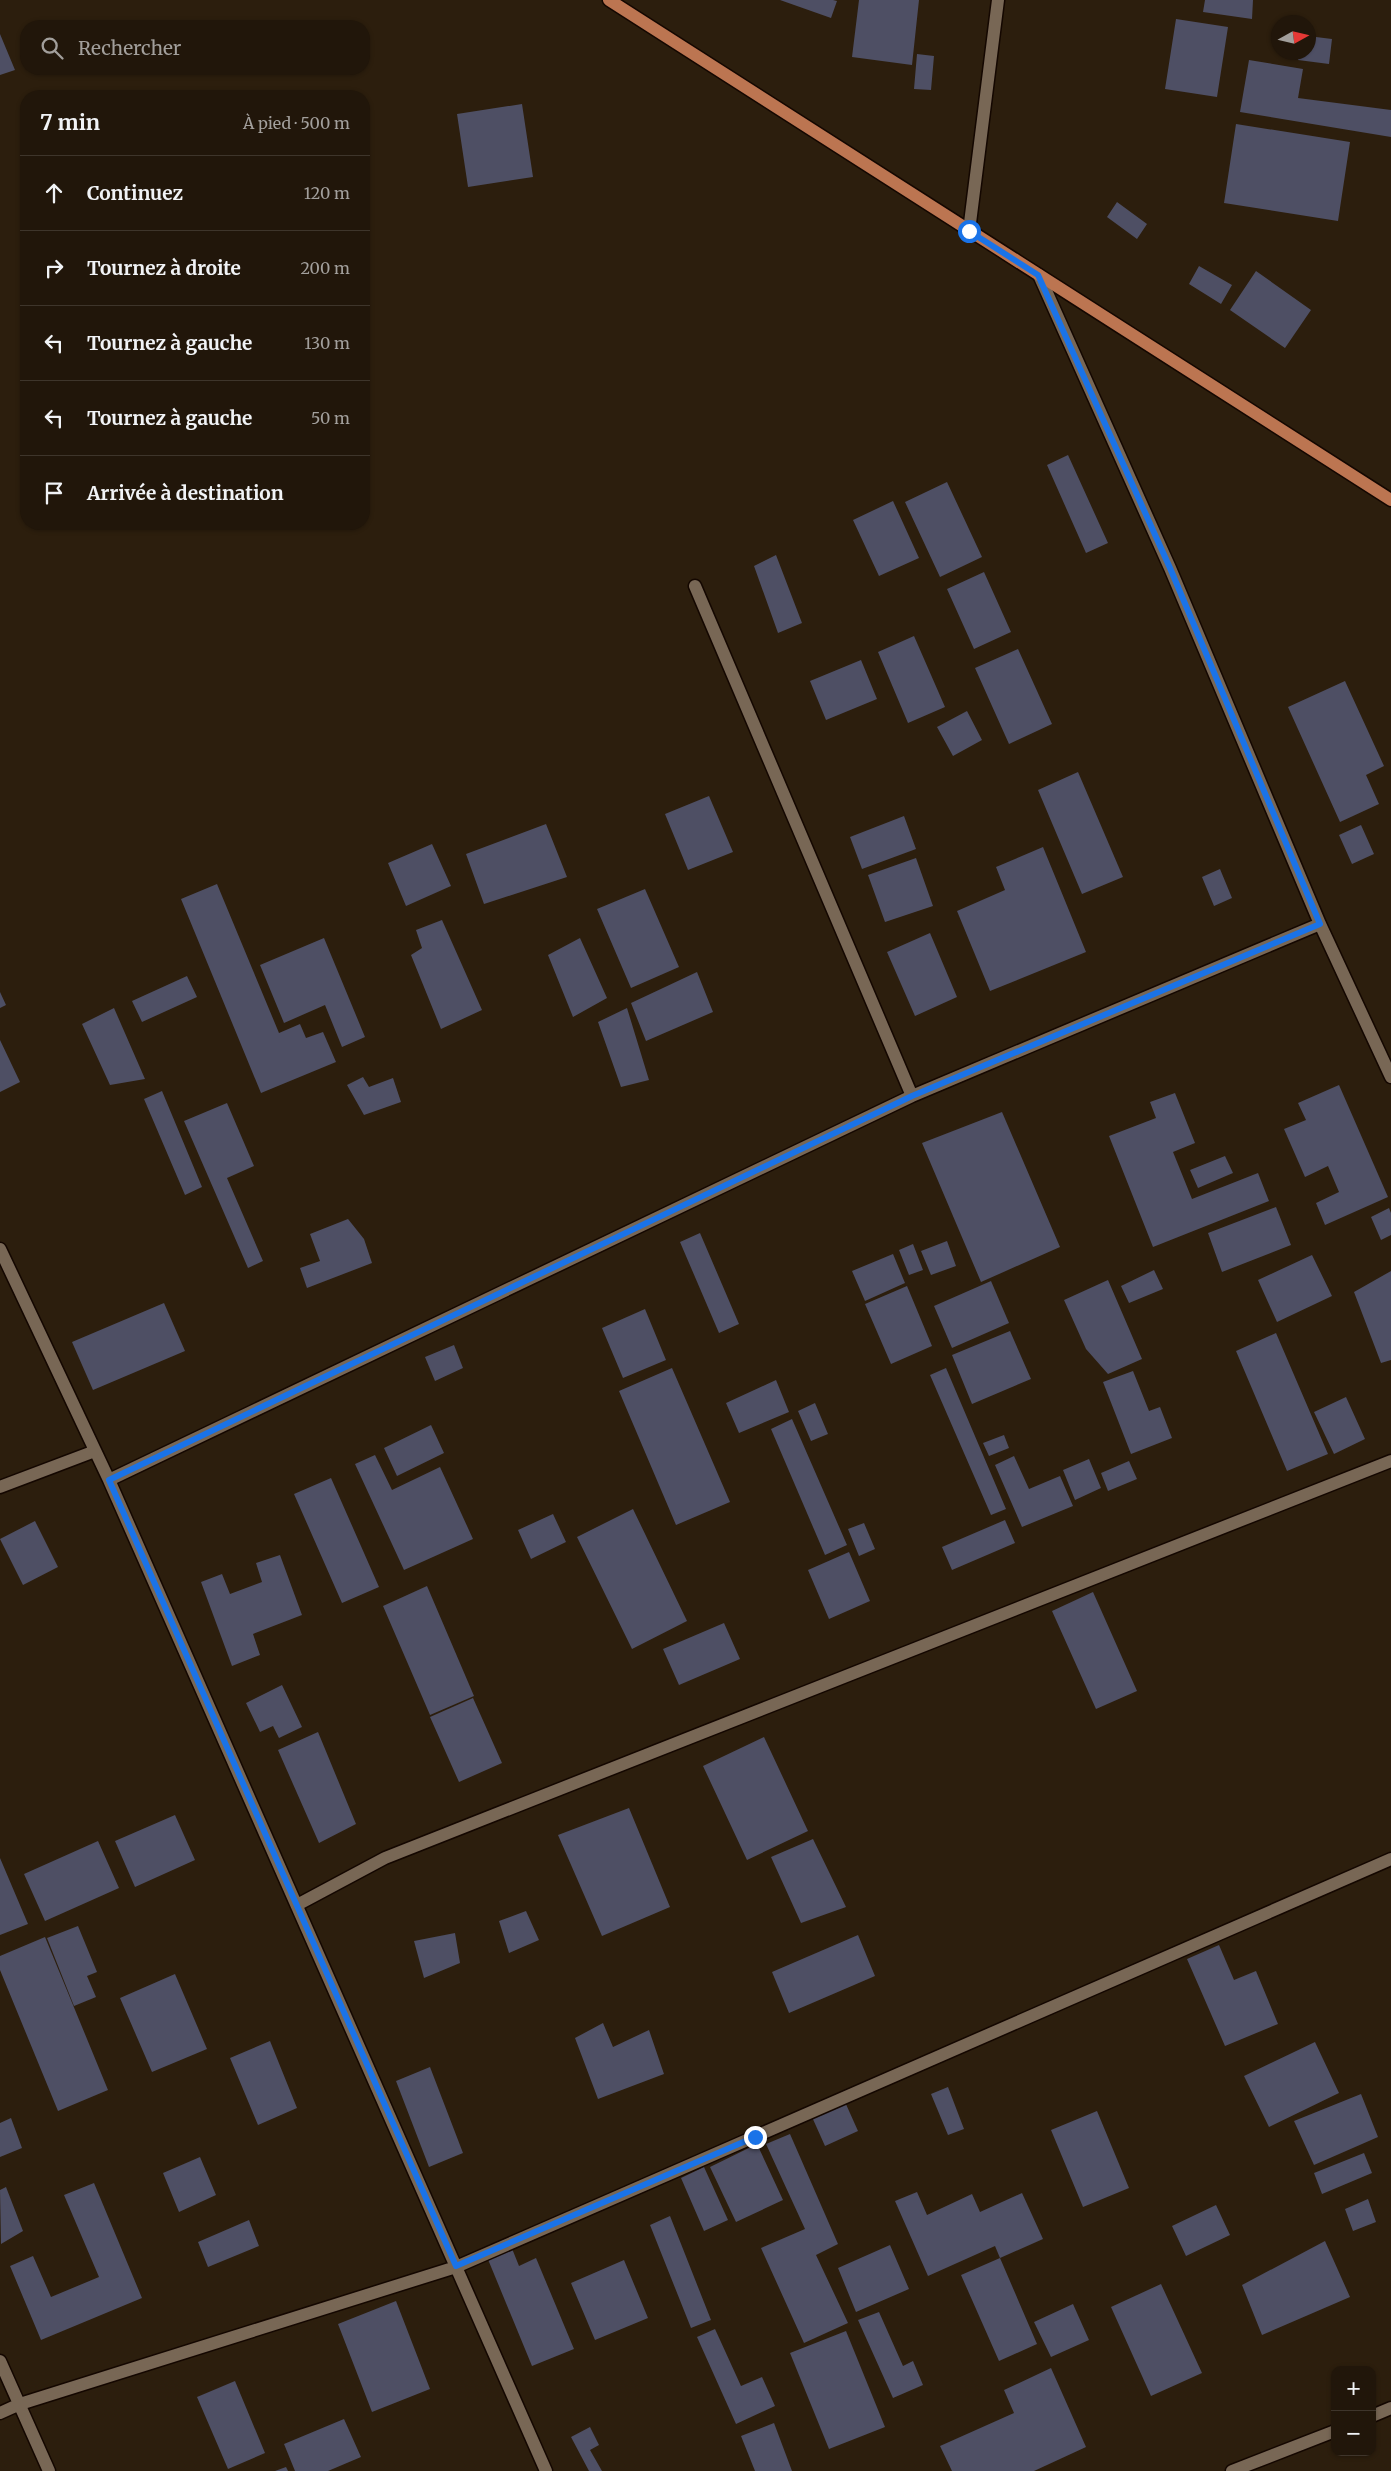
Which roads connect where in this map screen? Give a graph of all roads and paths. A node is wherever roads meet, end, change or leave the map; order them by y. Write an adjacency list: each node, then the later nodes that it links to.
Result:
1 (609, 0): 3 (main road)
2 (998, 0): 3 (street)
3 (969, 231): 4 (main road)
4 (1038, 275): 5 (main road); 7 (street)
5 (1391, 500)
6 (696, 586): 9 (street)
7 (1320, 924): 8 (street); 9 (street)
8 (1391, 1077)
9 (912, 1096): 13 (street)
10 (0, 1249): 11 (street)
11 (95, 1451): 13 (street); 14 (street)
12 (1391, 1461): 16 (street)
13 (109, 1480): 16 (street)
14 (0, 1487)
15 (1391, 1859): 17 (street)
16 (296, 1904): 17 (street)
17 (456, 2266): 19 (street); 25 (street)
18 (0, 2361): 19 (street)
19 (20, 2404): 21 (street); 24 (street)
20 (1391, 2408): 22 (street)
21 (0, 2413)
22 (1376, 2414)
23 (1331, 2433): 26 (street)
24 (49, 2471)
25 (546, 2471)
26 (1232, 2471)

